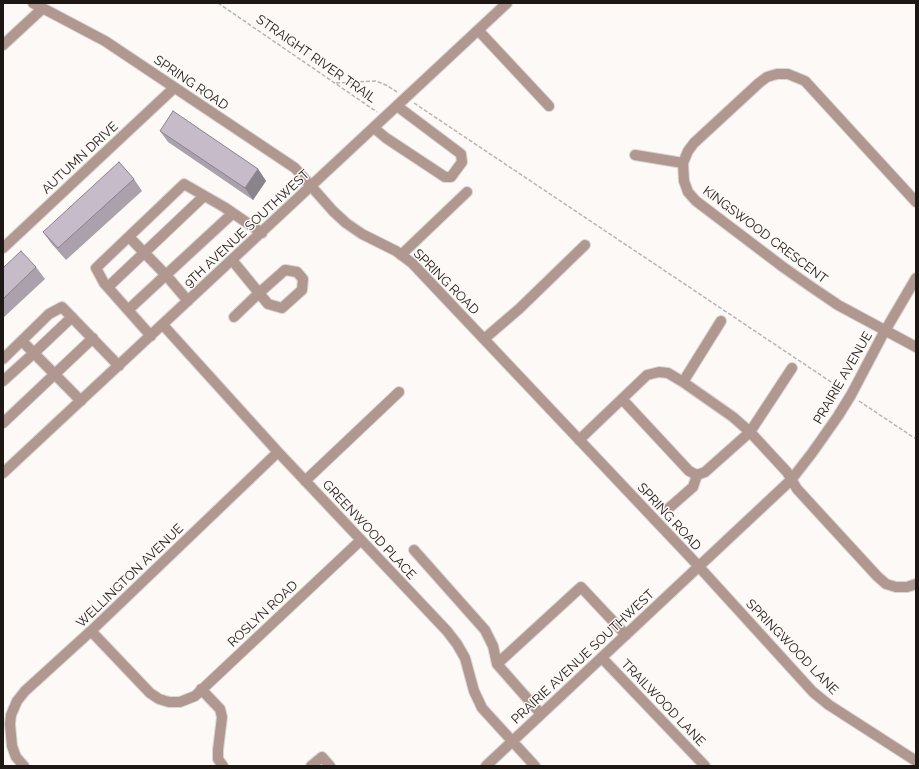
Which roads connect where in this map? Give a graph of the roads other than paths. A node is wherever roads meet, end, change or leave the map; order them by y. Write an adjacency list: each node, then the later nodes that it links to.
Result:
1 (507, 3): 3 (street, 9TH AVENUE SOUTHWEST)
2 (38, 5): 4 (street); 5 (street, SPRING ROAD)
3 (478, 30): 6 (street, 9TH AVENUE SOUTHWEST); 7 (street)
4 (3, 45)
5 (174, 88): 11 (street, SPRING ROAD); 19 (street, AUTUMN DRIVE)
6 (397, 106): 8 (street, 9TH AVENUE SOUTHWEST); 8 (street)
7 (549, 106)
8 (374, 128): 11 (street, 9TH AVENUE SOUTHWEST)
9 (635, 155): 10 (street)
10 (683, 163): 14 (street); 32 (street, KINGSWOOD CRESCENT)
11 (312, 186): 16 (street, 9TH AVENUE SOUTHWEST); 21 (street, SPRING ROAD)
12 (467, 192): 21 (street)
13 (204, 196): 15 (street); 17 (street); 20 (street)
14 (916, 202)
15 (233, 213): 16 (street); 23 (street)
16 (262, 233): 22 (street, 9TH AVENUE SOUTHWEST)
17 (129, 237): 20 (street); 25 (street)
18 (585, 245): 35 (street)
19 (3, 248)
20 (144, 252): 23 (street); 25 (street)
21 (401, 255): 35 (street, SPRING ROAD)
22 (232, 260): 26 (street, 9TH AVENUE SOUTHWEST); 29 (street)
23 (166, 275): 26 (street); 27 (street)
24 (916, 278): 32 (street, PRAIRIE AVENUE)
25 (108, 287): 27 (street)
26 (188, 301): 31 (street, 9TH AVENUE SOUTHWEST)
27 (128, 310): 33 (street)
28 (72, 317): 34 (street); 36 (street); 38 (street)
29 (234, 317)
30 (721, 321): 44 (street)
31 (163, 325): 33 (street, 9TH AVENUE SOUTHWEST); 51 (street, GREENWOOD PLACE)
32 (886, 329): 37 (street, KINGSWOOD CRESCENT); 54 (street, PRAIRIE AVENUE)
33 (151, 336): 40 (street, 9TH AVENUE SOUTHWEST)
34 (93, 338): 40 (street); 42 (street)
35 (484, 339): 50 (street, SPRING ROAD)
36 (22, 341): 38 (street); 39 (street)
37 (916, 347)
38 (34, 353): 42 (street); 43 (street)
39 (3, 359)
40 (119, 366): 47 (street, 9TH AVENUE SOUTHWEST)
41 (792, 368): 49 (street)
42 (55, 374): 47 (street); 48 (street)
43 (3, 381)
44 (683, 382): 46 (street); 49 (street)
45 (399, 392): 55 (street)
46 (622, 399): 50 (street); 53 (street)
47 (81, 401): 52 (street, 9TH AVENUE SOUTHWEST)
48 (3, 423)
49 (750, 432): 53 (street); 54 (street)
50 (579, 440): 59 (street, SPRING ROAD)
51 (278, 452): 55 (street, GREENWOOD PLACE); 61 (street, WELLINGTON AVENUE)
52 (3, 473)
53 (697, 475): 56 (street)
54 (791, 480): 59 (street, PRAIRIE AVENUE); 60 (street)
55 (305, 481): 57 (street, GREENWOOD PLACE)
56 (669, 508)
57 (361, 540): 65 (street, ROSLYN ROAD); 67 (street, GREENWOOD PLACE)
58 (414, 550): 64 (street)
59 (698, 566): 62 (street, PRAIRIE AVENUE SOUTHWEST); 68 (street, SPRINGWOOD LANE)
60 (916, 584)
61 (91, 631): 65 (street, ROSLYN ROAD); 69 (street, WELLINGTON AVENUE)
62 (626, 635): 63 (street, PRAIRIE AVENUE SOUTHWEST); 64 (street)
63 (602, 658): 66 (street, PRAIRIE AVENUE SOUTHWEST); 75 (street, TRAILWOOD LANE)
64 (497, 664): 66 (street)
65 (201, 689): 70 (street)
66 (541, 714): 67 (street, PRAIRIE AVENUE SOUTHWEST)
67 (512, 742): 73 (street, PRAIRIE AVENUE SOUTHWEST); 74 (street, GREENWOOD PLACE)
68 (916, 761)
69 (24, 766)
70 (223, 766)
71 (311, 766): 72 (street)
72 (330, 766)
73 (486, 766)
74 (535, 766)
75 (706, 766)

